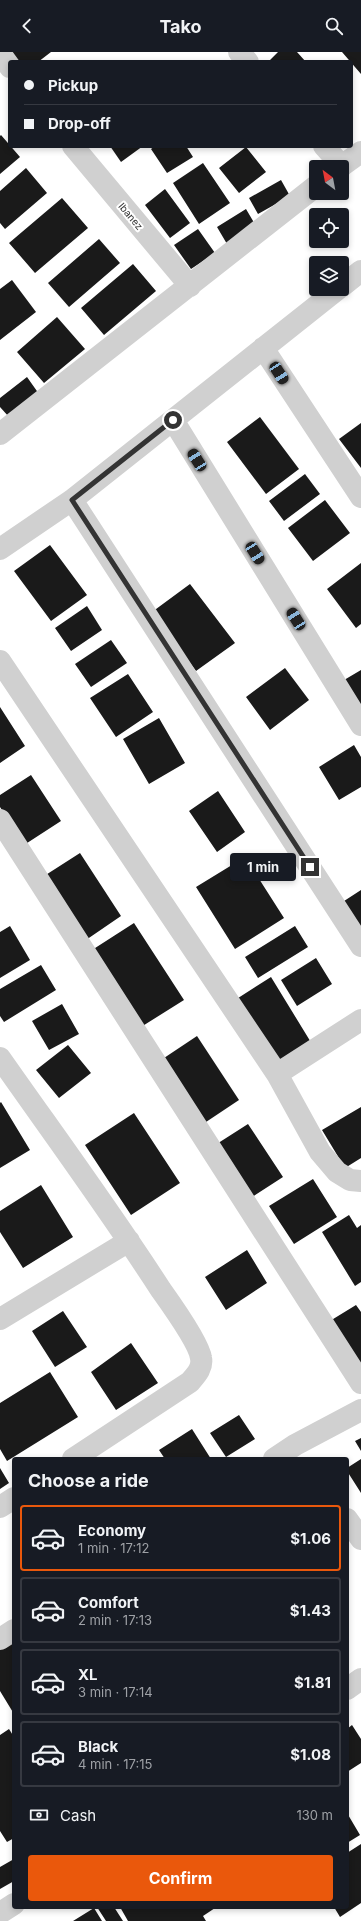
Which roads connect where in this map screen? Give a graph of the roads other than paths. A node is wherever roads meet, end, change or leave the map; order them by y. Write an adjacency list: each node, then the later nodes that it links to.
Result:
1 (239, 52): 3 (street)
2 (0, 53): 4 (street)
3 (246, 60)
4 (8, 64)
5 (75, 148): 13 (street, Ibanez)
6 (326, 148): 8 (street)
7 (361, 152): 9 (street)
8 (336, 160)
9 (349, 160)
10 (309, 192): 13 (street)
11 (361, 271): 12 (street)
12 (349, 280)
13 (190, 286): 17 (street)
14 (329, 296): 15 (street)
15 (263, 348): 16 (street); 18 (street)
16 (173, 420): 19 (street); 22 (street)
17 (0, 434)
18 (361, 497)
19 (72, 500): 20 (street); 24 (street)
20 (0, 549)
21 (0, 660): 27 (street)
22 (361, 725)
23 (0, 820): 31 (street)
24 (361, 946)
25 (361, 1020): 27 (street)
26 (0, 1058): 29 (street)
27 (277, 1074): 28 (street)
28 (361, 1181)
29 (129, 1240): 30 (street); 34 (street)
30 (0, 1319)
31 (361, 1383)
32 (361, 1410): 33 (street)
33 (300, 1452): 35 (street)
34 (76, 1457)
35 (281, 1457)
36 (12, 1499): 37 (street)
37 (0, 1507)
38 (349, 1522): 39 (street)
39 (361, 1539)
40 (12, 1631): 41 (street)
41 (0, 1639)
42 (361, 1679): 43 (street)
43 (349, 1688)
44 (12, 1905): 45 (street)
45 (0, 1913)

